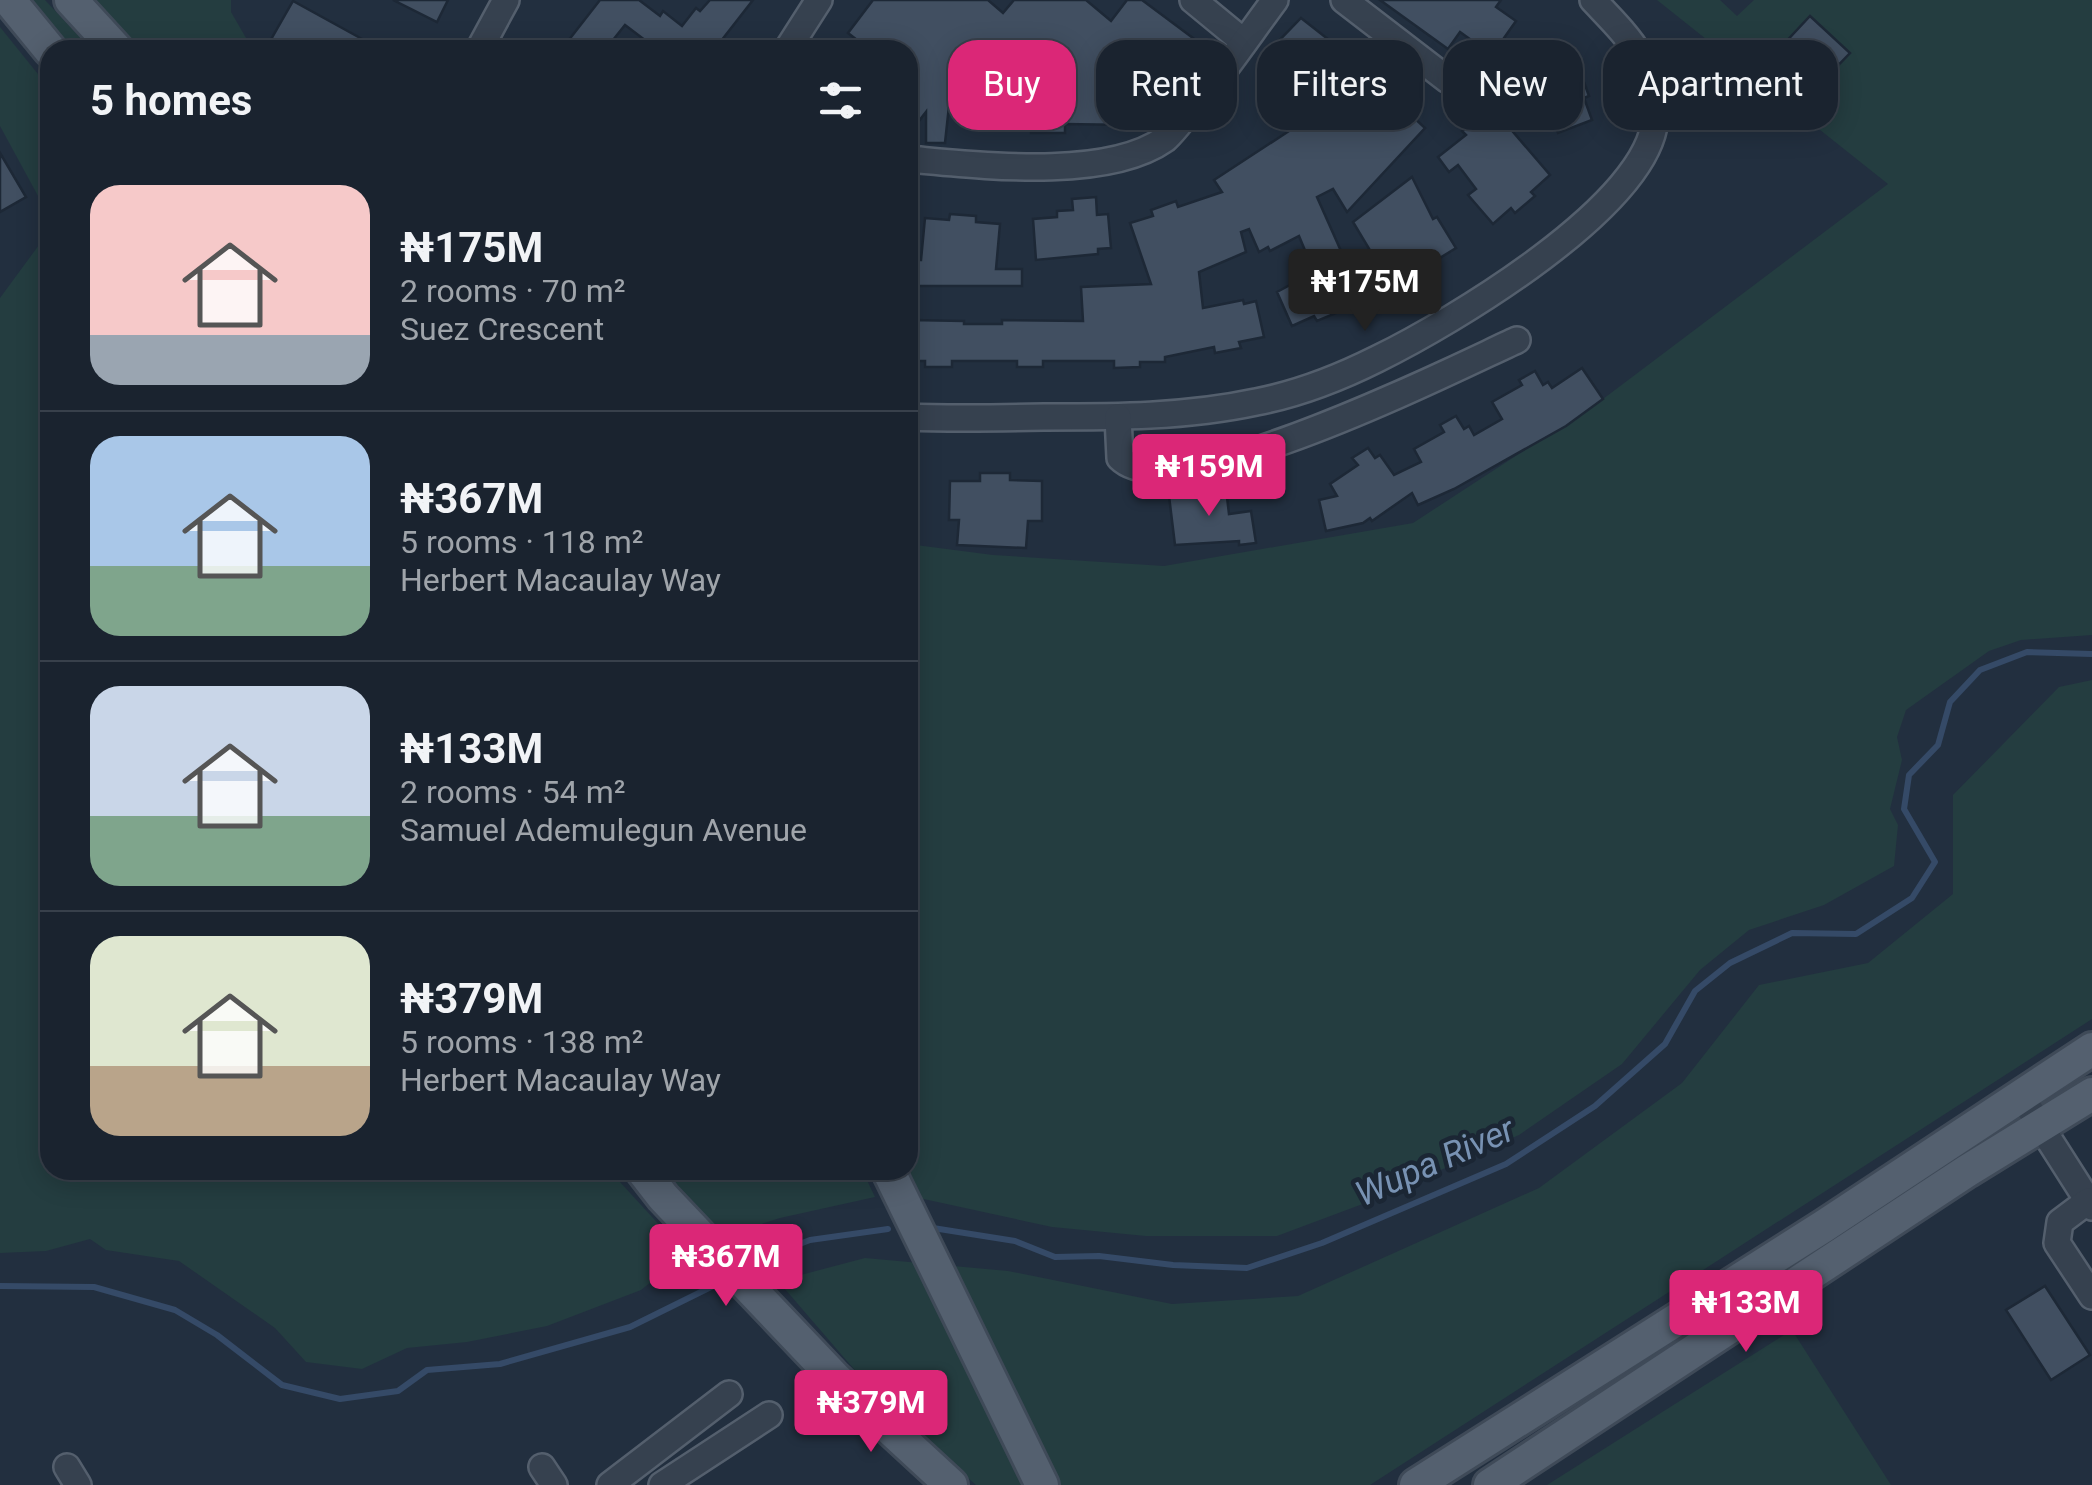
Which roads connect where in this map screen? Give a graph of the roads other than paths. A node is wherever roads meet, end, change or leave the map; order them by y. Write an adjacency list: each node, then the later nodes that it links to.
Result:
1 (8, 0): 9 (main road)
2 (71, 0): 10 (main road)
3 (506, 0): 11 (street)
4 (819, 0): 12 (street)
5 (1193, 0): 13 (street)
6 (1275, 0): 13 (street)
7 (1344, 0): 14 (street)
8 (1593, 0): 18 (street)
9 (42, 40)
10 (108, 40)
11 (485, 40)
12 (793, 40)
13 (1244, 42): 15 (street)
14 (1443, 76)
15 (918, 160)
16 (1516, 340): 18 (street)
17 (918, 417): 18 (street)
18 (1118, 417)
19 (2092, 1050): 20 (main road)
20 (2020, 1094): 22 (street); 33 (main road)
21 (2092, 1094): 22 (main road)
22 (2041, 1125): 25 (street); 34 (main road)
23 (649, 1180): 31 (main road)
24 (893, 1180): 32 (main road)
25 (2090, 1204): 26 (street)
26 (2092, 1296)
27 (728, 1394): 29 (street)
28 (769, 1415): 30 (street)
29 (610, 1485)
30 (662, 1485)
31 (950, 1485)
32 (1042, 1485)
33 (1416, 1485)
34 (1490, 1485)

